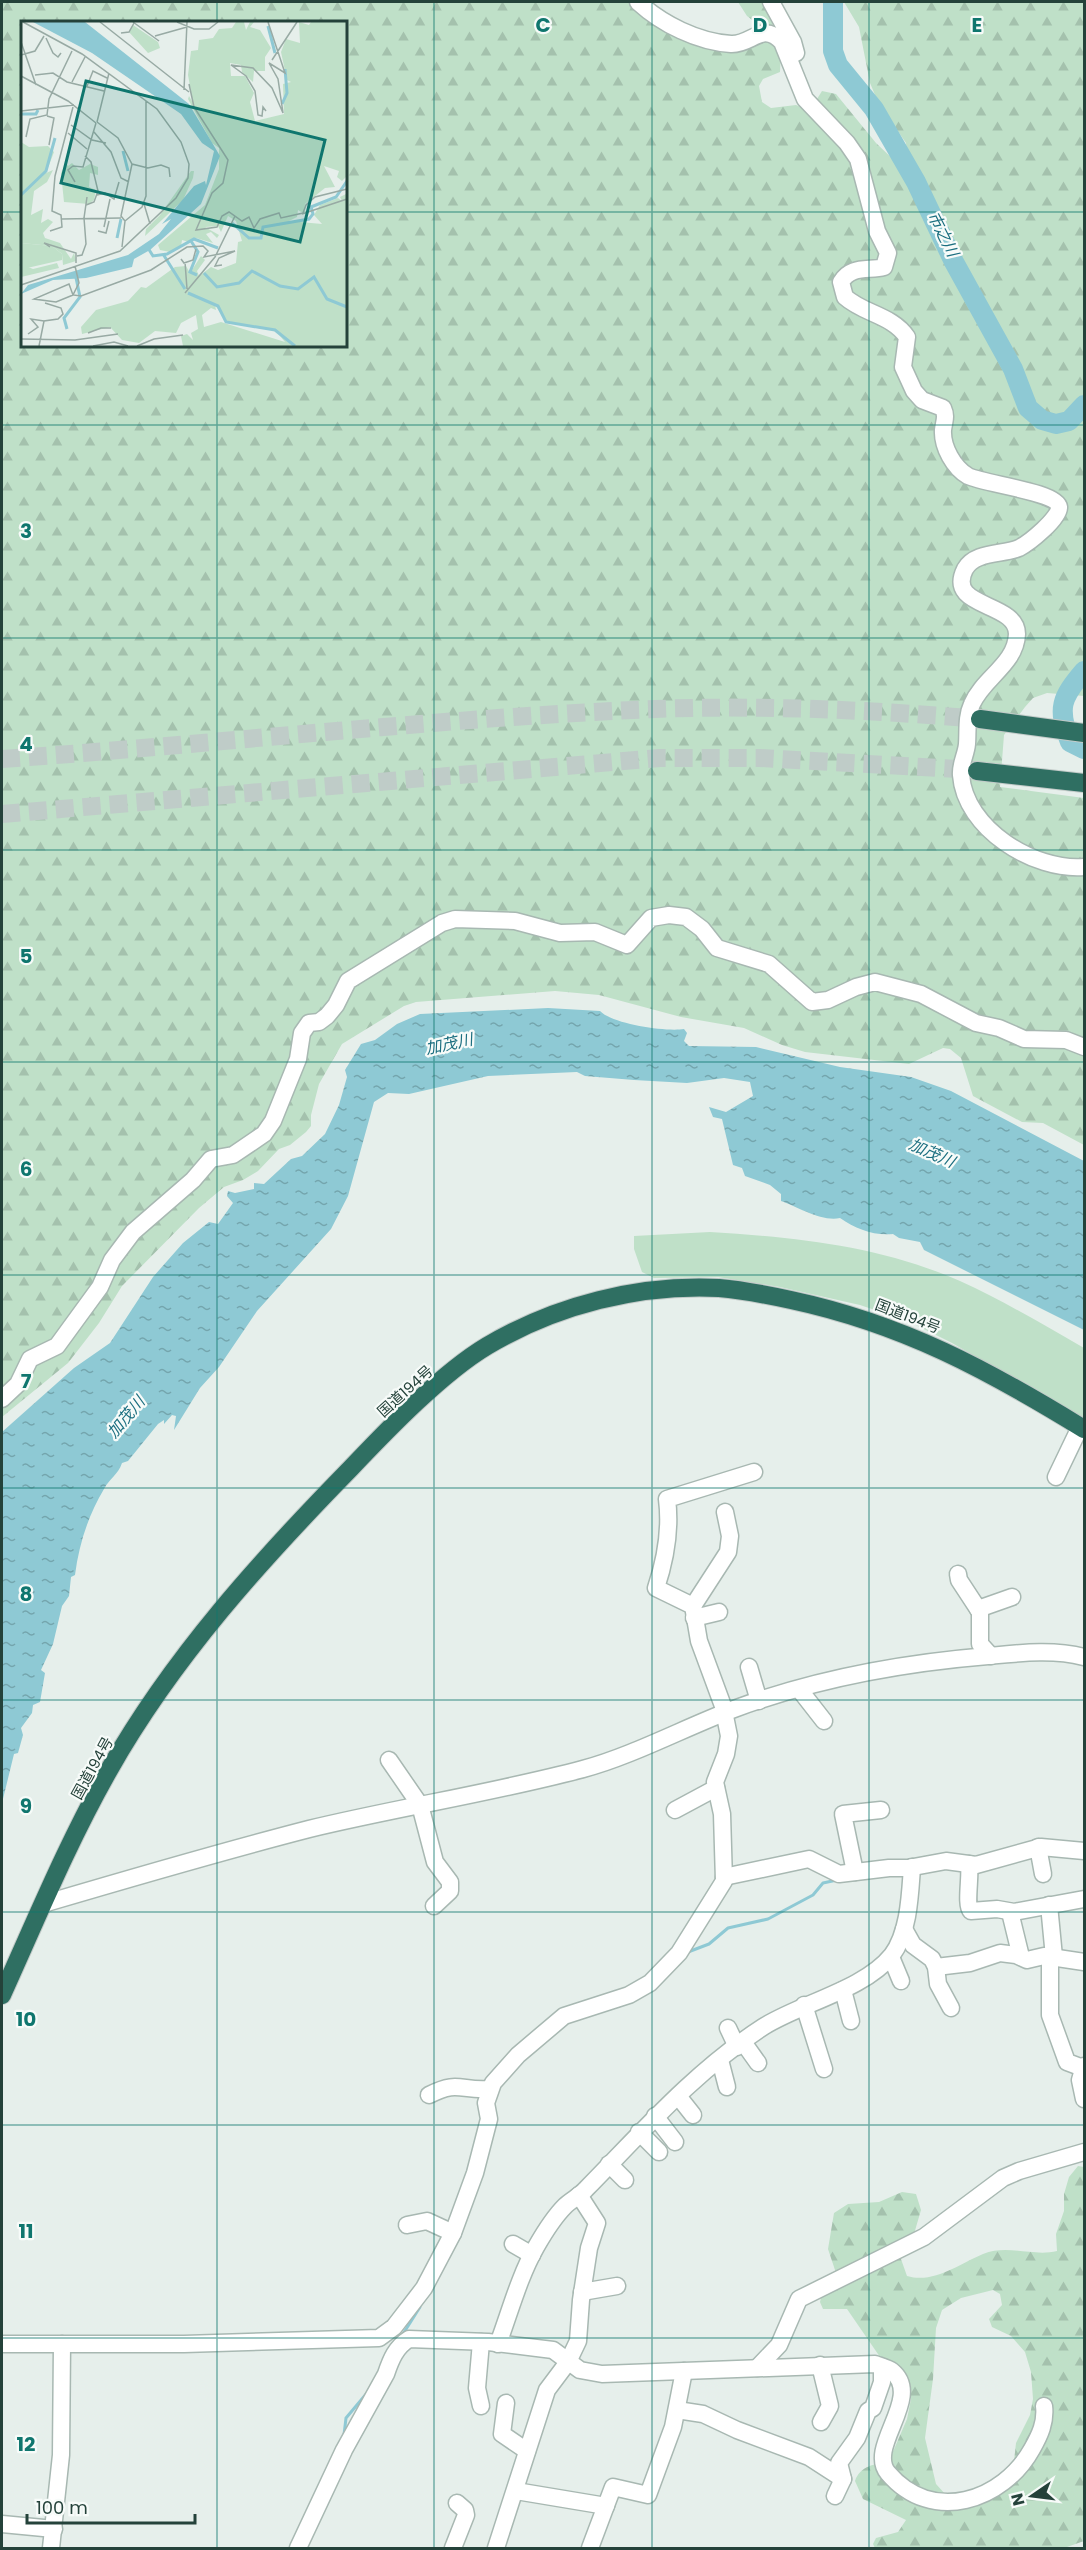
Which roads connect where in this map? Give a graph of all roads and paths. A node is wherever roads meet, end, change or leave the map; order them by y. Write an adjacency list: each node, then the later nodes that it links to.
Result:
1 (638, 2): 3 (street)
2 (771, 2): 3 (street)
3 (817, 114): 8 (street)
4 (987, 719): 5 (highway)
5 (1084, 733)
6 (983, 771): 7 (highway)
7 (1084, 783)
8 (1084, 867)
9 (1084, 1047): 10 (street)
10 (2, 1399)
11 (1082, 1428): 13 (street); 40 (highway, 国道194号)
12 (753, 1472): 18 (street)
13 (1056, 1477)
14 (725, 1512): 18 (street)
15 (958, 1574): 17 (street)
16 (1012, 1597): 17 (street)
17 (978, 1609): 20 (street)
18 (693, 1612): 19 (street); 25 (street)
19 (719, 1612)
20 (991, 1656): 21 (street); 23 (street)
21 (1084, 1657)
22 (749, 1667): 24 (street)
23 (799, 1689): 24 (street); 26 (street)
24 (759, 1701): 25 (street)
25 (724, 1713): 28 (street); 29 (street)
26 (825, 1721)
27 (389, 1760): 29 (street)
28 (716, 1788): 30 (street); 38 (street)
29 (420, 1805): 40 (street); 42 (street)
30 (675, 1810)
31 (881, 1810): 36 (street)
32 (1038, 1847): 33 (street); 34 (street); 37 (street)
33 (1084, 1851)
34 (969, 1864): 35 (street); 43 (street)
35 (912, 1868): 36 (street); 44 (street)
36 (855, 1872): 38 (street)
37 (1042, 1874)
38 (724, 1877): 63 (street)
39 (1084, 1899): 41 (street)
40 (43, 1904): 52 (highway, 国道194号)
41 (1049, 1905): 43 (street); 47 (street)
42 (434, 1906)
43 (1010, 1912): 46 (street)
44 (904, 1929): 45 (street); 49 (street)
45 (891, 1957): 50 (street); 51 (street)
46 (1021, 1957): 47 (street); 49 (street)
47 (1052, 1957): 48 (street); 60 (street)
48 (1084, 1962)
49 (936, 1967): 54 (street)
50 (901, 1981)
51 (843, 1990): 53 (street); 55 (street)
52 (2, 1995)
53 (804, 2005): 57 (street); 61 (street)
54 (951, 2008)
55 (851, 2021)
56 (728, 2028): 57 (street)
57 (740, 2045): 58 (street); 59 (street)
58 (720, 2060): 62 (street); 65 (street)
59 (758, 2063)
60 (1084, 2067): 66 (street)
61 (824, 2069)
62 (727, 2087)
63 (489, 2089): 64 (street); 77 (street)
64 (429, 2095)
65 (678, 2096): 67 (street); 68 (street)
66 (1084, 2099)
67 (693, 2115)
68 (655, 2116): 69 (street); 70 (street)
69 (639, 2132): 71 (street); 73 (street)
70 (675, 2142)
71 (659, 2152)
72 (1084, 2152): 89 (street)
73 (609, 2164): 74 (street); 75 (street)
74 (625, 2180)
75 (579, 2195): 79 (street); 81 (street)
76 (407, 2225): 77 (street)
77 (453, 2233): 82 (street)
78 (513, 2244): 79 (street)
79 (532, 2255): 83 (street)
80 (617, 2286): 81 (street)
81 (582, 2292): 86 (street)
82 (394, 2339): 83 (street); 85 (street); 105 (street)
83 (490, 2343): 86 (street); 92 (street)
84 (2, 2344): 85 (street)
85 (62, 2344): 103 (street)
86 (568, 2362): 90 (street); 96 (street)
87 (820, 2365): 88 (street); 89 (street); 95 (street)
88 (882, 2367): 93 (street); 97 (street)
89 (757, 2368): 90 (street)
90 (684, 2371): 94 (street)
91 (506, 2403): 96 (street)
92 (481, 2406)
93 (1044, 2406)
94 (677, 2410): 97 (street); 101 (street)
95 (821, 2422)
96 (527, 2451): 98 (street)
97 (843, 2479): 99 (street)
98 (516, 2491): 101 (street); 107 (street)
99 (835, 2496)
100 (457, 2503): 106 (street)
101 (606, 2506): 108 (street)
102 (2, 2524): 103 (street)
103 (54, 2529): 104 (street)
104 (51, 2548)
105 (298, 2548)
106 (453, 2548)
107 (495, 2548)
108 (590, 2548)

